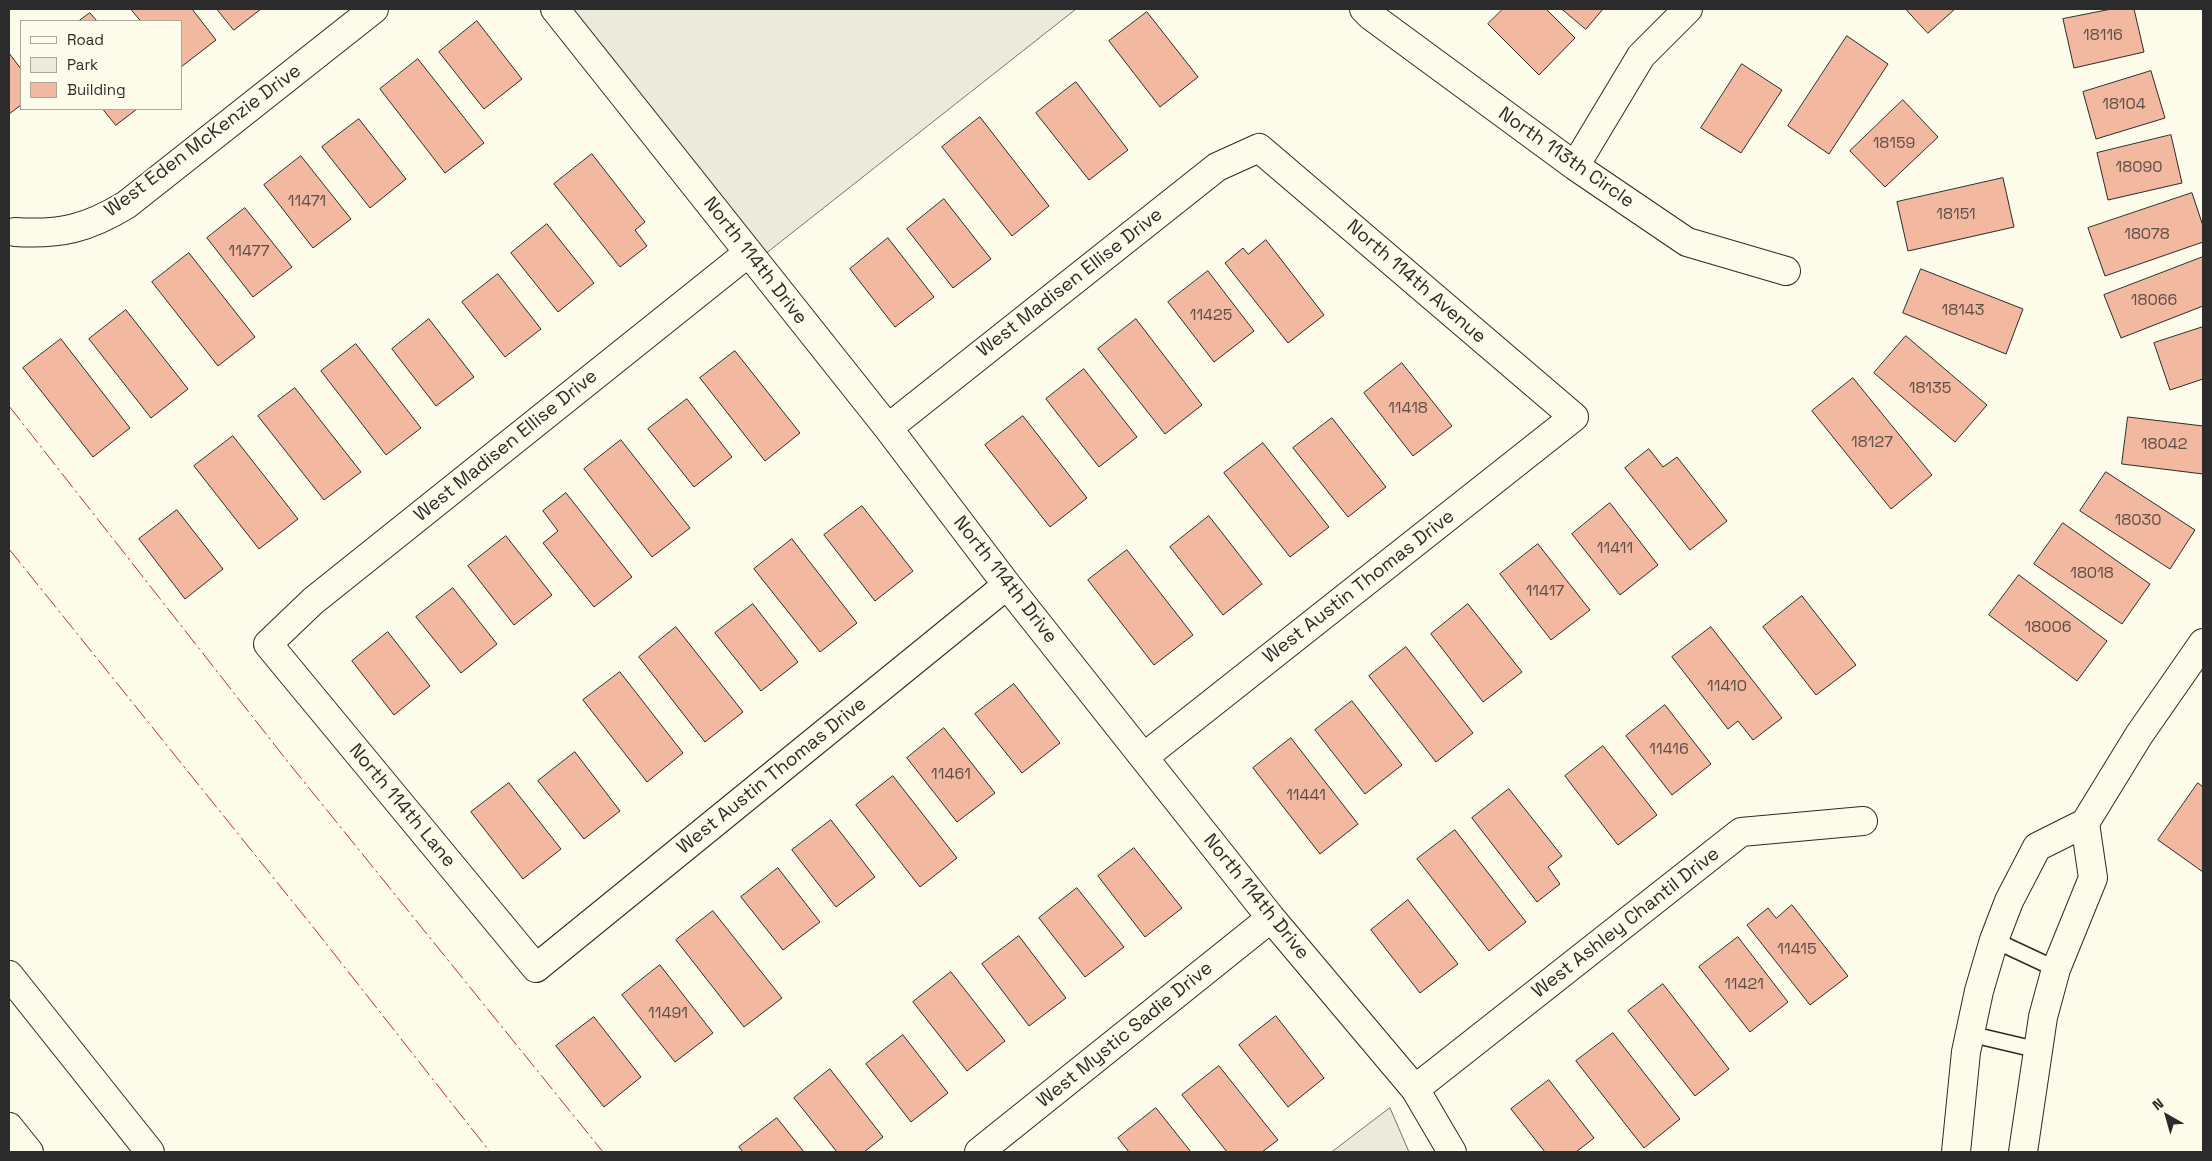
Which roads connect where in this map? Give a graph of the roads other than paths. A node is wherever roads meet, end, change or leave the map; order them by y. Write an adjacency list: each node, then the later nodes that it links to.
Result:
1 (374, 9): 7 (street, West Eden McKenzie Drive)
2 (554, 9): 8 (street, North 114th Drive)
3 (1364, 9): 6 (street, North 113th Circle)
4 (1688, 9): 6 (street)
5 (1259, 148): 10 (street, North 114th Avenue); 11 (street, West Madisen Ellise Drive)
6 (1575, 166): 9 (street, North 113th Circle)
7 (15, 232)
8 (748, 253): 11 (street, North 114th Drive); 14 (street, West Madisen Ellise Drive)
9 (1786, 270)
10 (1574, 417): 15 (street, West Austin Thomas Drive)
11 (888, 428): 12 (street, North 114th Drive)
12 (1007, 585): 15 (street, North 114th Drive); 20 (street, West Austin Thomas Drive)
13 (2203, 642): 17 (street)
14 (268, 644): 20 (street, North 114th Lane)
15 (1144, 757): 18 (street, North 114th Drive)
16 (1863, 821): 25 (street, West Ashley Chantil Drive)
17 (2085, 822): 19 (street); 21 (street)
18 (1271, 918): 25 (street, North 114th Drive); 29 (street, West Mystic Sadie Drive)
19 (1994, 940): 21 (lane); 23 (street)
20 (536, 968)
21 (2056, 968): 24 (street)
22 (9, 975): 28 (street)
23 (1970, 1034): 24 (lane); 31 (street)
24 (2038, 1050): 32 (street)
25 (1415, 1089): 30 (street, North 114th Drive)
26 (9, 1127): 27 (street)
27 (29, 1152)
28 (150, 1152)
29 (979, 1152)
30 (1452, 1152)
31 (1956, 1152)
32 (2023, 1152)

